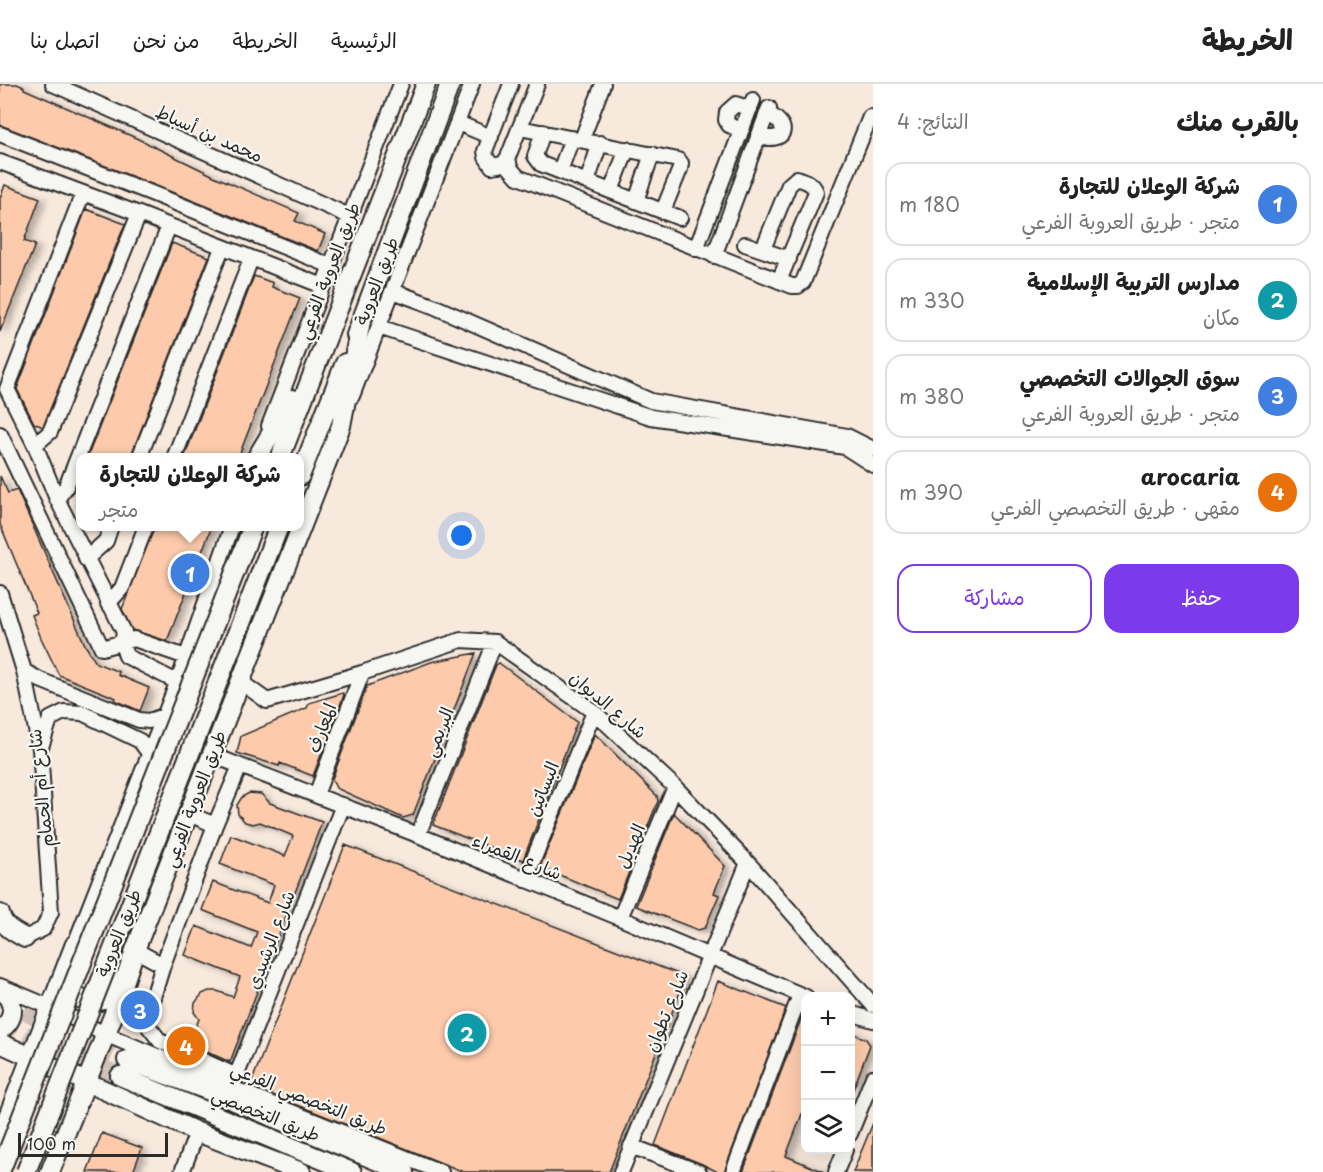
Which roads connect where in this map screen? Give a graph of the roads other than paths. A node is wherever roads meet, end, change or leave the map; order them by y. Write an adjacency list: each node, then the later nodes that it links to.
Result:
1 (53, 84): 34 (street, محمد بن أسباط)
2 (401, 84): 34 (street, طريق العروبة الفرعي)
3 (420, 84): 18 (street)
4 (426, 84): 18 (main road, طريق العروبة)
5 (452, 84): 49 (main road, طريق العروبة)
6 (472, 84): 11 (street, طريق العروبة الفرعي)
7 (511, 84): 17 (street)
8 (537, 84): 12 (street)
9 (603, 84): 19 (street)
10 (870, 117): 45 (street)
11 (458, 123): 17 (street); 47 (street, طريق العروبة الفرعي)
12 (520, 128): 14 (street); 23 (street)
13 (740, 130): 13 (street); 25 (street)
14 (543, 132): 19 (street); 26 (street)
15 (0, 134): 44 (street)
16 (758, 136): 16 (street); 27 (street)
17 (491, 137): 23 (street)
18 (405, 138): 48 (main road, طريق العروبة)
19 (577, 139): 20 (street); 26 (street)
20 (600, 143): 21 (street); 28 (street)
21 (627, 149): 22 (street); 29 (street)
22 (652, 154): 31 (street); 32 (street)
23 (508, 157): 39 (street)
24 (0, 162): 30 (street)
25 (729, 166): 27 (street); 39 (street)
26 (560, 171): 28 (street)
27 (745, 172): 41 (street)
28 (587, 182): 29 (street)
29 (611, 191): 31 (street)
30 (83, 193): 33 (street); 51 (street)
31 (636, 201): 32 (street)
32 (663, 211): 35 (street)
33 (139, 214): 36 (street); 54 (street)
34 (349, 216): 44 (street, طريق العروبة الفرعي)
35 (680, 218)
36 (169, 226): 38 (street); 56 (street)
37 (745, 244): 40 (street)
38 (222, 248): 42 (street); 57 (street)
39 (696, 249): 41 (street)
40 (764, 249): 43 (street); 43 (street)
41 (714, 256): 45 (street)
42 (251, 259): 46 (street); 58 (street)
43 (789, 259): 45 (street)
44 (331, 266): 46 (street, طريق العروبة الفرعي)
45 (779, 281)
46 (323, 286): 59 (street, طريق العروبة الفرعي)
47 (393, 291): 50 (street, طريق العروبة الفرعي); 55 (street)
48 (336, 314): 60 (main road); 61 (main road, طريق العروبة)
49 (360, 326): 52 (main road, طريق العروبة الفرعي); 64 (main road, طريق العروبة)
50 (379, 327): 52 (street, طريق العروبة الفرعي); 63 (street)
51 (4, 387): 54 (street)
52 (341, 426): 66 (main road, طريق العروبة الفرعي)
53 (0, 434): 77 (street)
54 (35, 445): 65 (street)
55 (873, 449)
56 (79, 453)
57 (141, 453)
58 (176, 453)
59 (259, 453)
60 (260, 453)
61 (282, 453)
62 (76, 462): 65 (street)
63 (873, 465)
64 (304, 466)
65 (57, 499): 73 (street)
66 (304, 521)
67 (109, 531): 73 (street)
68 (145, 531): 75 (street)
69 (230, 531): 78 (street)
70 (251, 531): 123 (main road, طريق العروبة, bridge)
71 (277, 531): 124 (main road, طريق العروبة, bridge)
72 (300, 531): 82 (main road, طريق العروبة الفرعي)
73 (86, 559): 75 (street)
74 (0, 593): 79 (street, شارع أم الحمام)
75 (108, 604): 77 (street)
76 (495, 642): 80 (street); 83 (street, شارع الديوان); 94 (street, البريمي)
77 (122, 644): 78 (street); 81 (street)
78 (186, 657): 81 (street)
79 (24, 671): 84 (street); 85 (street, شارع أم الحمام)
80 (362, 673): 82 (street); 90 (street, المعارف)
81 (177, 682): 84 (street)
82 (241, 682): 87 (main road, طريق العروبة الفرعي)
83 (594, 712): 89 (street, شارع الديوان); 96 (street, البساتين)
84 (163, 716): 86 (street)
85 (40, 749): 86 (street); 99 (street, شارع أم الحمام)
86 (149, 753): 100 (street)
87 (212, 755): 88 (street, شارع القمراء); 92 (main road, طريق العروبة الفرعي)
88 (240, 766): 90 (street, شارع القمراء); 93 (street)
89 (675, 787): 95 (street, شارع الديوان); 98 (street, الهديل)
90 (316, 795): 91 (street, شارع القمراء)
91 (343, 805): 94 (street, شارع القمراء); 116 (street, شارع الرشيدي)
92 (189, 814): 93 (street); 101 (main road, طريق العروبة الفرعي)
93 (215, 825): 103 (street)
94 (418, 835): 96 (street, شارع القمراء)
95 (748, 863): 102 (street, شارع تطوان); 107 (street, شارع الديوان)
96 (525, 880): 98 (street, شارع القمراء)
97 (0, 914): 99 (main road, شارع أم الحمام)
98 (620, 918): 102 (street, شارع القمراء)
99 (25, 938)
100 (75, 944): 101 (main road); 108 (main road)
101 (135, 950): 103 (street); 112 (main road, طريق العروبة الفرعي)
102 (709, 956): 105 (street, شارع القمراء); 121 (street, شارع تطوان)
103 (163, 965): 116 (street)
104 (0, 987): 108 (street, طريق التخصصي الفرعي); 111 (main road)
105 (801, 995)
106 (801, 1001): 133 (street)
107 (873, 1005)
108 (51, 1007): 112 (street, طريق التخصصي الفرعي); 114 (main road)
109 (855, 1015): 110 (street)
110 (873, 1020)
111 (0, 1030)
112 (105, 1034): 116 (street, طريق التخصصي الفرعي); 117 (main road, طريق العروبة الفرعي)
113 (0, 1043): 114 (main road)
114 (31, 1057): 117 (main road); 120 (main road)
115 (873, 1077): 118 (street)
116 (235, 1082): 130 (street, طريق التخصصي الفرعي)
117 (84, 1083): 119 (main road); 125 (main road, طريق العروبة الفرعي)
118 (855, 1122)
119 (197, 1132): 126 (street); 127 (main road)
120 (0, 1137)
121 (632, 1146): 131 (street, شارع تطوان); 132 (street)
122 (843, 1154): 134 (street)
123 (0, 1172)
124 (26, 1172)
125 (50, 1172)
126 (182, 1172)
127 (301, 1172)
128 (352, 1172): 129 (main road, طريق التخصصي)
129 (404, 1172)
130 (441, 1172)
131 (621, 1172)
132 (699, 1172)
133 (733, 1172)
134 (836, 1172)

